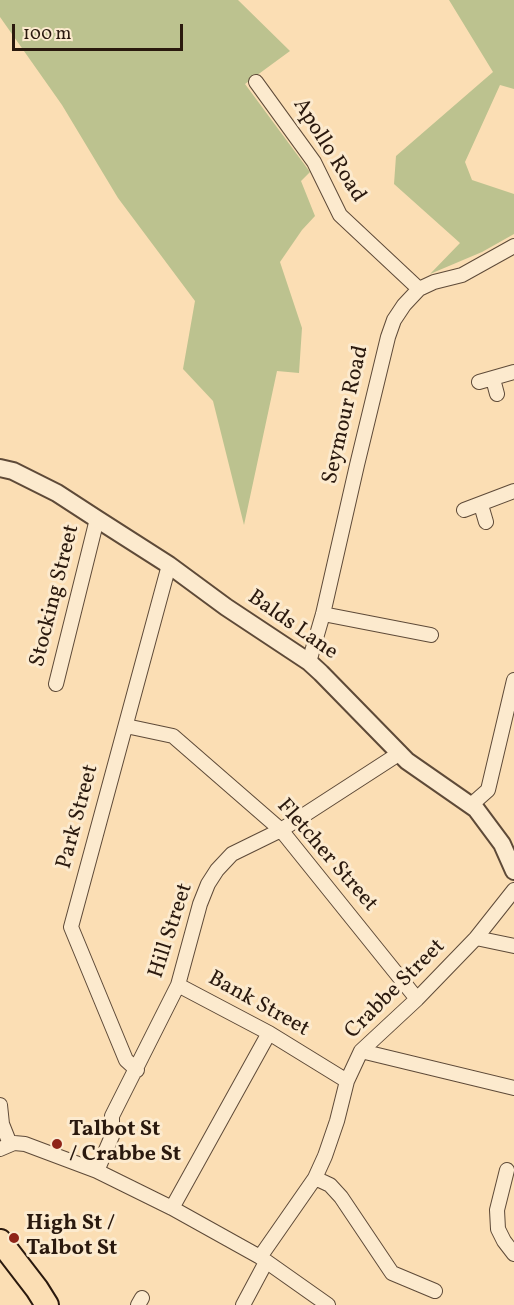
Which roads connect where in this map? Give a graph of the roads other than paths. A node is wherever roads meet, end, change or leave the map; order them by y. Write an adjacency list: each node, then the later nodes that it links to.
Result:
1 (256, 82): 3 (street, Apollo Road)
2 (514, 246): 3 (street, Seymour Road)
3 (419, 289): 15 (street, Seymour Road)
4 (514, 372): 5 (street)
5 (493, 378): 6 (street); 7 (street)
6 (479, 382)
7 (497, 394)
8 (0, 468): 12 (street, Balds Lane)
9 (514, 491): 10 (street)
10 (481, 505): 11 (street); 13 (street)
11 (464, 510)
12 (98, 519): 14 (street, Balds Lane); 19 (street, Stocking Street)
13 (486, 522)
14 (169, 565): 17 (street, Balds Lane); 20 (street, Park Street)
15 (323, 614): 16 (street); 17 (street, Seymour Road)
16 (431, 635)
17 (309, 662): 21 (street, Balds Lane)
18 (514, 680): 22 (street)
19 (56, 684)
20 (126, 726): 23 (street, Fletcher Street); 32 (street, Park Street)
21 (400, 753): 22 (street, Balds Lane); 23 (street, Hill Street)
22 (471, 805): 24 (street, Balds Lane)
23 (281, 830): 28 (street, Hill Street); 29 (street, Fletcher Street)
24 (514, 872)
25 (514, 890): 26 (street, Crabbe Street)
26 (476, 938): 27 (street); 29 (street, Crabbe Street)
27 (514, 946)
28 (178, 985): 30 (street, Bank Street); 32 (street, Hill Street)
29 (417, 999): 31 (street, Crabbe Street)
30 (269, 1033): 33 (street, Bank Street); 41 (street)
31 (361, 1051): 33 (street, Crabbe Street); 34 (street)
32 (137, 1070): 39 (street, Hill Street)
33 (347, 1081): 40 (street, Crabbe Street)
34 (514, 1088)
35 (0, 1105): 36 (street)
36 (1, 1124): 37 (street)
37 (5, 1147): 39 (street)
38 (507, 1170): 43 (street)
39 (97, 1171): 41 (street)
40 (315, 1178): 44 (street, Crabbe Street); 45 (street)
41 (172, 1208): 44 (street)
42 (0, 1240): 46 (highway)
43 (514, 1254)
44 (263, 1260): 47 (street, Crabbe Street); 48 (street)
45 (435, 1291)
46 (47, 1305)
47 (243, 1305)
48 (328, 1305)

